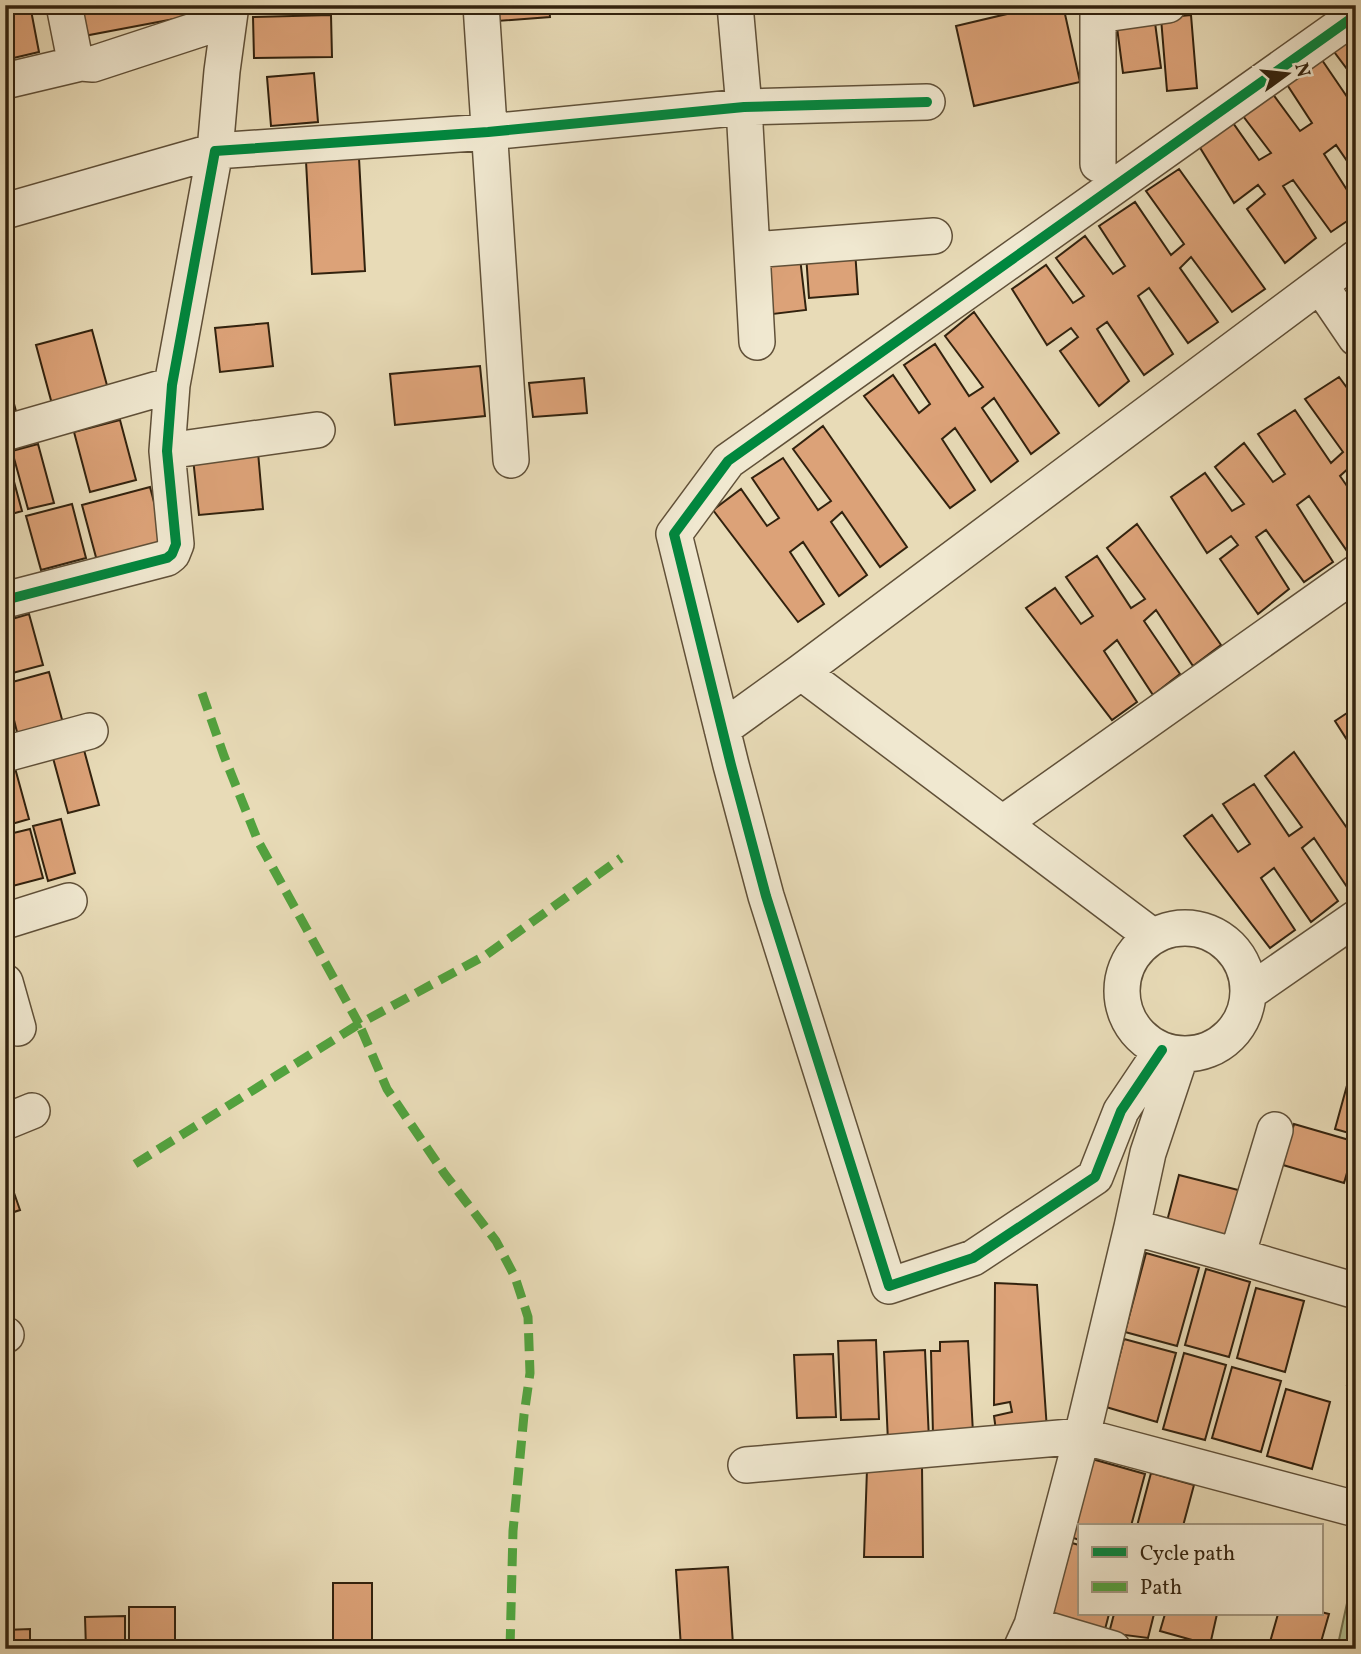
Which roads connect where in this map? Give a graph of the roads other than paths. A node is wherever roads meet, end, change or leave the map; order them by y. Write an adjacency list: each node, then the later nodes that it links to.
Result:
1 (64, 5): 8 (street)
2 (481, 5): 12 (street)
3 (735, 5): 11 (street)
4 (1168, 5): 5 (street)
5 (1098, 10): 14 (street)
6 (1356, 15): 30 (street)
7 (218, 16): 8 (street); 13 (street)
8 (81, 63): 9 (street)
9 (5, 81)
10 (927, 102): 11 (street)
11 (744, 107): 12 (street); 17 (street)
12 (488, 132): 13 (street); 26 (street)
13 (215, 151): 15 (street); 22 (street)
14 (1098, 164)
15 (5, 211)
16 (934, 236): 17 (street)
17 (752, 250): 21 (street)
18 (1356, 258): 19 (street)
19 (1320, 285): 20 (street); 29 (street)
20 (1356, 338)
21 (757, 342)
22 (172, 385): 24 (street); 25 (street)
23 (317, 430): 25 (street)
24 (5, 433)
25 (167, 451): 28 (street)
26 (511, 460)
27 (1356, 573): 33 (street)
28 (5, 600)
29 (802, 672): 30 (street); 33 (street)
30 (722, 729): 39 (street)
31 (90, 731): 32 (street)
32 (5, 754)
33 (1003, 823): 37 (street)
34 (69, 901): 36 (street)
35 (1356, 918): 38 (street)
36 (5, 921)
37 (1152, 936): 38 (street); 39 (street)
38 (1248, 993): 39 (street)
39 (1172, 1052): 41 (street)
40 (1275, 1130): 42 (street)
41 (1132, 1227): 42 (street); 44 (street)
42 (1237, 1256): 43 (street)
43 (1356, 1291)
44 (1082, 1436): 45 (street); 46 (street); 47 (street)
45 (746, 1465)
46 (1356, 1509)
47 (1026, 1637): 48 (street)
48 (1113, 1649)

